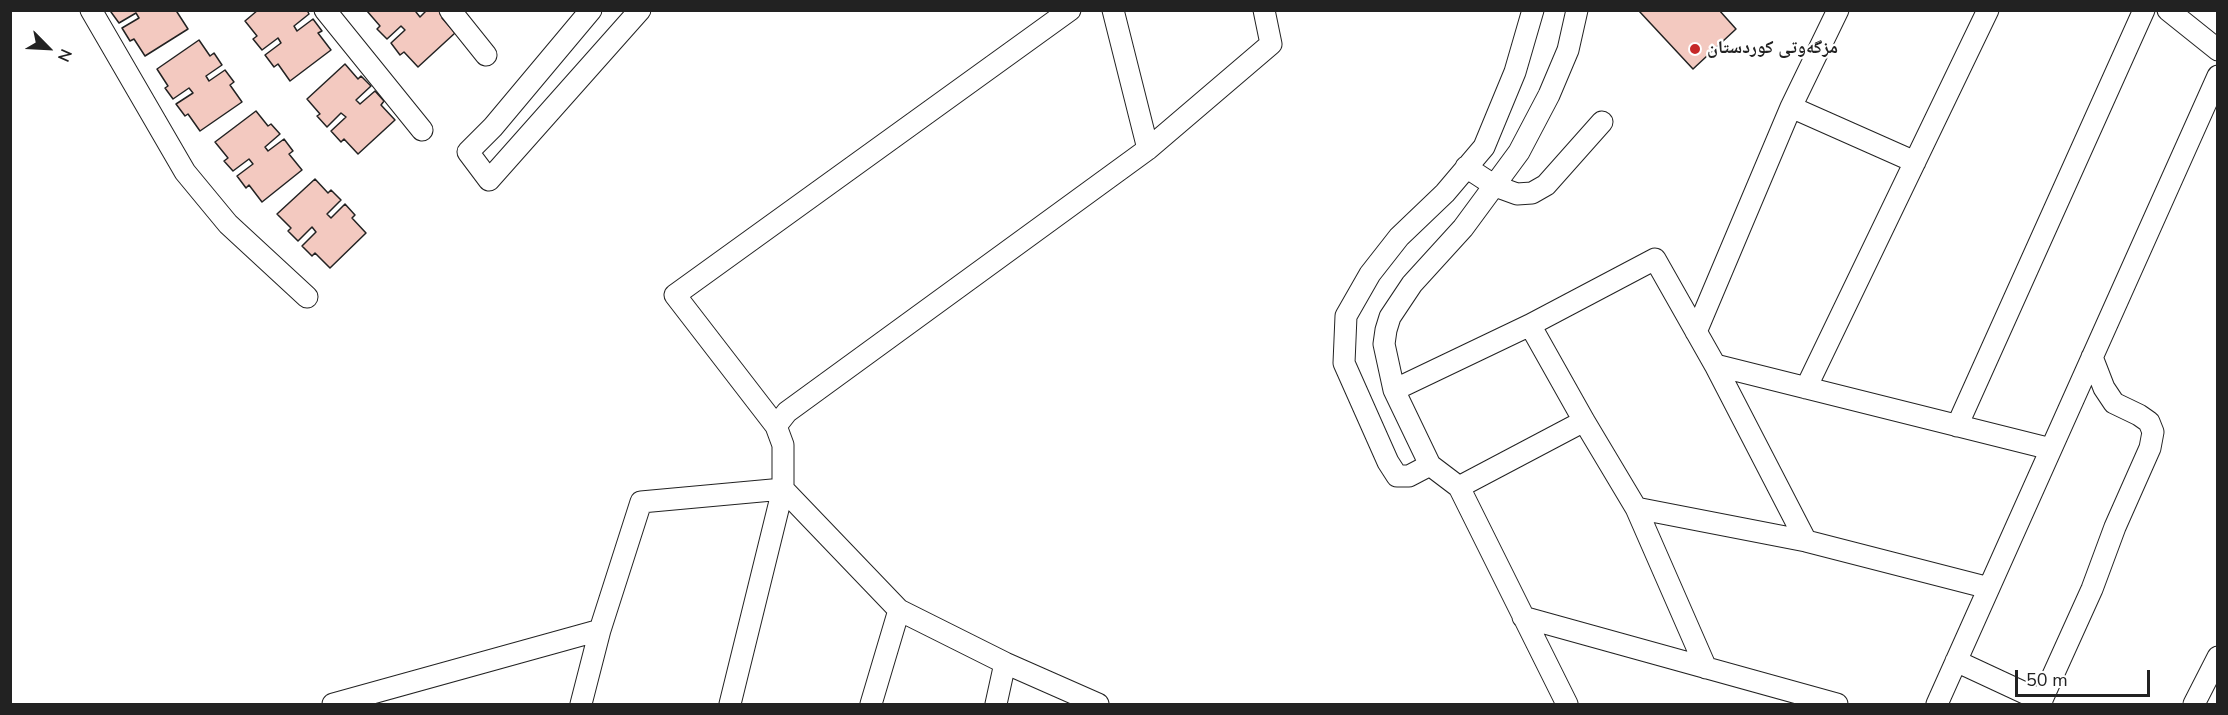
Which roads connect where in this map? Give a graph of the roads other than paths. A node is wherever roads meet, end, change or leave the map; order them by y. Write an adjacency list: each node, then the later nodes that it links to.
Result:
1 (91, 10): 25 (street)
2 (325, 10): 20 (street)
3 (450, 10): 16 (street)
4 (591, 10): 5 (street)
5 (640, 10)
6 (1070, 10): 33 (street)
7 (1113, 10): 21 (street)
8 (1264, 10): 21 (street)
9 (1533, 10): 23 (street)
10 (1577, 10): 24 (street)
11 (1838, 10): 18 (street)
12 (1988, 10): 22 (street)
13 (2144, 10): 34 (street)
14 (2168, 10): 15 (street)
15 (2217, 50)
16 (486, 55)
17 (2217, 76): 28 (street)
18 (1791, 107): 22 (street); 27 (street)
19 (1602, 122): 24 (street)
20 (422, 130)
21 (1148, 149): 33 (street)
22 (1915, 162): 30 (street)
23 (1466, 167): 24 (street); 36 (street)
24 (1495, 186): 31 (street)
25 (307, 297)
26 (1530, 325): 27 (street); 31 (street); 32 (street)
27 (1696, 332): 29 (street)
28 (2092, 357): 35 (street); 49 (street)
29 (1715, 365): 30 (street); 40 (street)
30 (1806, 388): 34 (street)
31 (1394, 390): 36 (street)
32 (1584, 421): 37 (street); 39 (street)
33 (776, 426): 38 (street)
34 (1957, 426): 35 (street)
35 (2051, 449): 41 (street)
36 (1430, 465): 37 (street)
37 (1458, 487): 43 (street)
38 (783, 489): 42 (street); 44 (street); 52 (street)
39 (1636, 508): 40 (street); 48 (street)
40 (1806, 541): 41 (street)
41 (1989, 588): 46 (street)
42 (899, 610): 47 (street); 53 (street)
43 (1523, 617): 48 (street); 56 (street)
44 (600, 630): 50 (street); 51 (street)
45 (2217, 657): 59 (street)
46 (1956, 662): 49 (street); 58 (street)
47 (1005, 663): 54 (street); 55 (street)
48 (1706, 668): 57 (street)
49 (2041, 703)
50 (333, 705)
51 (581, 705)
52 (730, 705)
53 (871, 705)
54 (996, 705)
55 (1098, 705)
56 (1567, 705)
57 (1838, 705)
58 (1937, 705)
59 (2194, 705)

